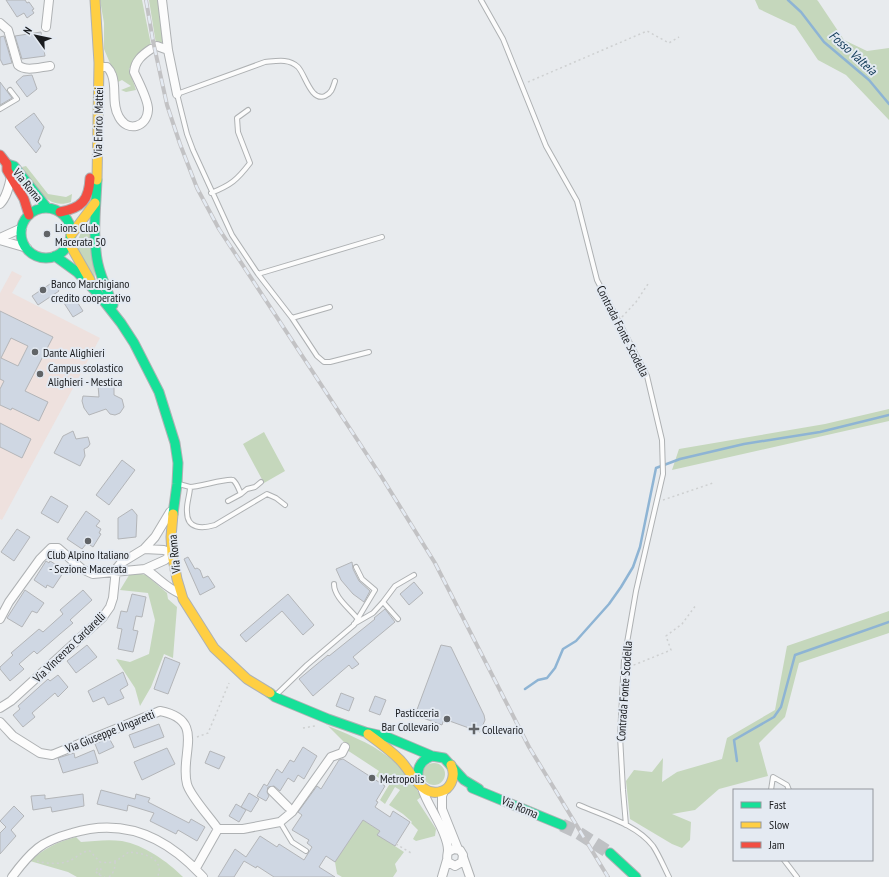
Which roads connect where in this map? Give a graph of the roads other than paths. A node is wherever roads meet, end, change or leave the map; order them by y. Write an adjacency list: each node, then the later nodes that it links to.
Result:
1 (49, 0): 7 (street)
2 (90, 0): 23 (main road, Via Enrico Mattei)
3 (95, 0): 10 (main road, Via Enrico Mattei)
4 (162, 0): 8 (street)
5 (481, 0): 74 (lane, Contrada Fonte Scodella)
6 (0, 23): 9 (street)
7 (46, 28)
8 (168, 50): 10 (street); 13 (street)
9 (50, 66)
10 (99, 66): 20 (main road, Via Enrico Mattei)
11 (335, 81): 13 (lane)
12 (10, 90): 14 (lane)
13 (177, 94): 19 (lane)
14 (0, 109)
15 (248, 110): 19 (lane)
16 (0, 155): 17 (main road, Via Roma)
17 (7, 164): 18 (main road, Via Roma); 22 (main road, Via Roma)
18 (11, 177): 21 (street); 24 (main road, Via Roma)
19 (211, 192): 31 (lane)
20 (95, 203): 28 (main road); 35 (main road, Via Enrico Mattei)
21 (0, 204)
22 (47, 208): 23 (main road, Via Roma); 24 (main road, Via Roma)
23 (60, 212): 28 (main road, Via Roma)
24 (29, 215): 25 (main road, Via Roma)
25 (22, 228): 27 (street); 29 (main road)
26 (382, 237): 31 (lane)
27 (0, 239): 29 (street)
28 (70, 239): 30 (main road); 32 (main road, Via Roma)
29 (27, 248): 30 (main road)
30 (55, 256): 32 (main road, Via Roma)
31 (258, 274): 34 (lane)
32 (99, 295): 35 (main road, Via Roma)
33 (330, 307): 34 (lane)
34 (292, 318): 36 (lane)
35 (121, 323): 38 (main road, Via Roma)
36 (369, 352)
37 (261, 482): 40 (lane)
38 (177, 484): 39 (lane); 43 (main road, Via Roma)
39 (190, 487): 40 (lane); 42 (lane)
40 (241, 494): 41 (lane)
41 (228, 501)
42 (285, 505)
43 (173, 508): 44 (street); 45 (main road, Via Roma)
44 (144, 549): 45 (street); 48 (street)
45 (172, 554): 47 (street); 51 (main road, Via Roma)
46 (356, 567): 53 (lane)
47 (145, 569): 48 (street); 51 (street)
48 (115, 572): 54 (street); 58 (street, Via Vincenzo Cardarelli)
49 (414, 575): 52 (lane)
50 (334, 584): 53 (lane)
51 (181, 594): 57 (main road, Via Roma)
52 (383, 602): 55 (lane); 56 (lane)
53 (357, 618): 56 (lane)
54 (0, 619)
55 (398, 619)
56 (354, 624): 57 (lane)
57 (275, 697): 60 (main road, Via Roma)
58 (0, 708)
59 (0, 722): 75 (street, Via Giuseppe Ungaretti)
60 (366, 732): 62 (main road, Via Roma); 64 (main road, Via Roma)
61 (345, 747): 72 (street)
62 (432, 756): 63 (main road, Via Roma); 64 (main road)
63 (451, 765): 65 (main road); 68 (main road, Via Roma)
64 (420, 785): 65 (main road, Via Roma); 79 (street)
65 (447, 788): 68 (main road, Via Roma); 77 (street)
66 (771, 789): 67 (lane)
67 (789, 789)
68 (479, 790): 73 (main road, Via Roma)
69 (272, 791): 71 (street)
70 (579, 805): 74 (lane)
71 (288, 807)
72 (280, 822): 75 (street); 76 (lane)
73 (562, 825)
74 (626, 825): 88 (lane)
75 (218, 829): 82 (street)
76 (306, 851)
77 (461, 853): 79 (street); 81 (street); 83 (street)
78 (610, 854): 87 (main road)
79 (447, 856): 81 (street); 86 (street)
80 (785, 861): 89 (lane)
81 (456, 865): 83 (street); 86 (street)
82 (196, 868): 84 (street); 85 (street)
83 (469, 874)
84 (12, 877)
85 (204, 877)
86 (442, 877)
87 (636, 877)
88 (669, 877)
89 (797, 877)

